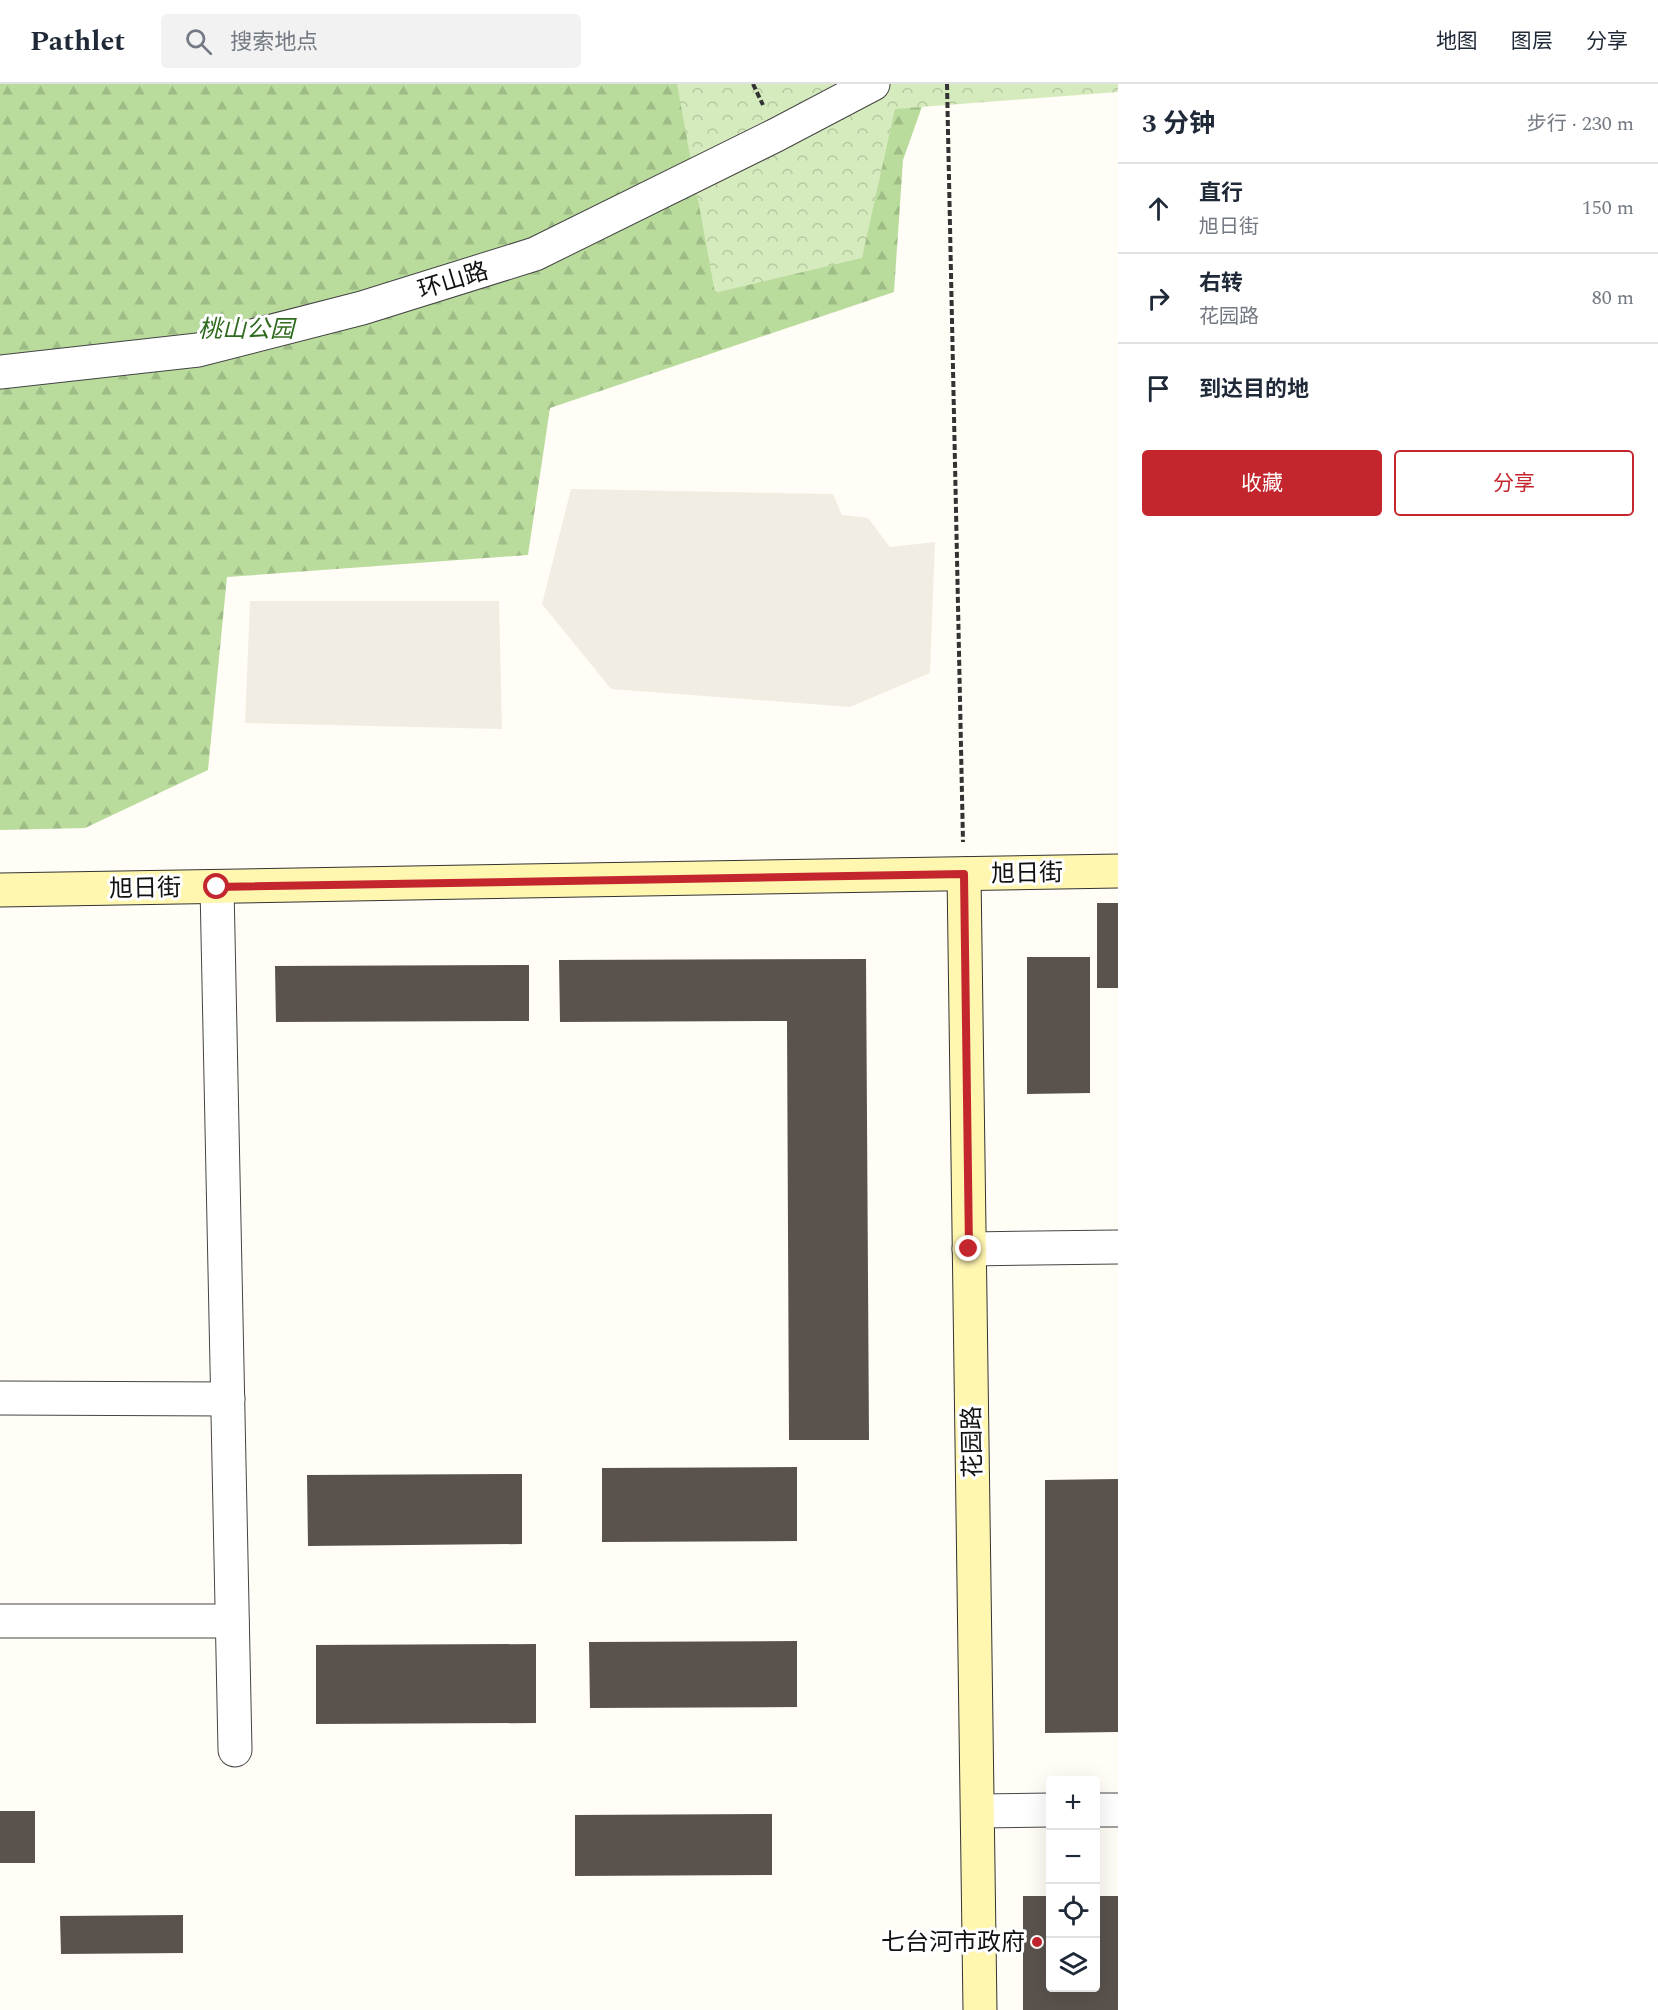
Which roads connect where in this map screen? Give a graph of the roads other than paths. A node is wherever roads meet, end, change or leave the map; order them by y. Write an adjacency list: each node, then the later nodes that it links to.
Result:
1 (873, 84): 2 (street, 环山路)
2 (0, 372)
3 (1118, 871): 4 (street, 旭日街)
4 (964, 874): 5 (street, 旭日街); 8 (street, 花园路)
5 (217, 887): 6 (street, 旭日街); 10 (street)
6 (0, 890)
7 (1118, 1247): 8 (street)
8 (969, 1249): 17 (street, 花园路)
9 (0, 1398): 10 (street)
10 (228, 1399): 12 (street)
11 (0, 1621): 12 (street)
12 (232, 1621): 13 (street)
13 (235, 1750)
14 (1046, 1810): 17 (street)
15 (1100, 1810): 16 (street)
16 (1118, 1810)
17 (978, 1811): 18 (street, 花园路)
18 (980, 2010)

